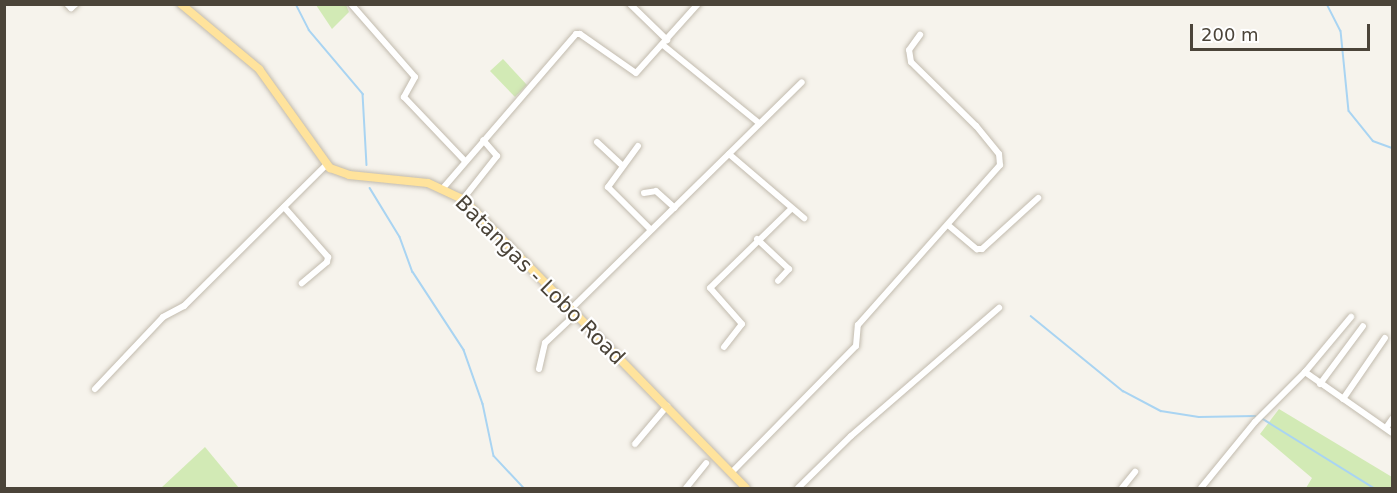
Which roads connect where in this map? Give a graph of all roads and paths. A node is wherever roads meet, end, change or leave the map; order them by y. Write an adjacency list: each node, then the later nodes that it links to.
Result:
1 (67, 4): 2 (street)
2 (76, 4)
3 (181, 4): 17 (main road)
4 (351, 4): 15 (street)
5 (630, 4): 8 (street)
6 (698, 4): 8 (street)
7 (920, 35): 26 (street)
8 (665, 42): 10 (street); 11 (street)
9 (802, 82): 10 (street)
10 (759, 123): 14 (street)
11 (483, 140): 15 (street); 21 (street)
12 (597, 142): 16 (street)
13 (638, 146): 16 (street)
14 (729, 154): 23 (street); 24 (street)
15 (464, 160): 18 (street)
16 (621, 164): 27 (street)
17 (326, 165): 18 (main road, Batangas - Lobo Road); 22 (street)
18 (444, 187): 21 (main road, Batangas - Lobo Road)
19 (644, 193): 23 (street)
20 (1038, 198): 26 (street)
21 (463, 199): 32 (main road, Batangas - Lobo Road)
22 (284, 207): 30 (street); 40 (street)
23 (675, 208): 27 (street)
24 (790, 209): 25 (street); 28 (street)
25 (804, 218)
26 (948, 225): 49 (street)
27 (650, 229): 32 (street)
28 (757, 239): 29 (street); 36 (street)
29 (778, 281)
30 (302, 283)
31 (999, 308): 52 (street)
32 (574, 310): 37 (street); 42 (main road, Batangas - Lobo Road)
33 (1351, 317): 38 (street)
34 (1363, 326): 39 (street)
35 (1385, 338): 41 (street)
36 (724, 346)
37 (539, 369)
38 (1305, 372): 39 (street); 54 (street)
39 (1320, 384): 41 (street)
40 (95, 389)
41 (1343, 399): 44 (street)
42 (667, 406): 46 (street); 47 (main road, Batangas - Lobo Road)
43 (1392, 419): 44 (street)
44 (1386, 428): 45 (street)
45 (1392, 432)
46 (635, 444)
47 (710, 459): 49 (main road, Batangas - Lobo Road); 50 (street)
48 (1135, 472): 53 (street)
49 (731, 473): 51 (main road, Batangas - Lobo Road)
50 (686, 489)
51 (746, 489)
52 (798, 489)
53 (1122, 489)
54 (1202, 489)

